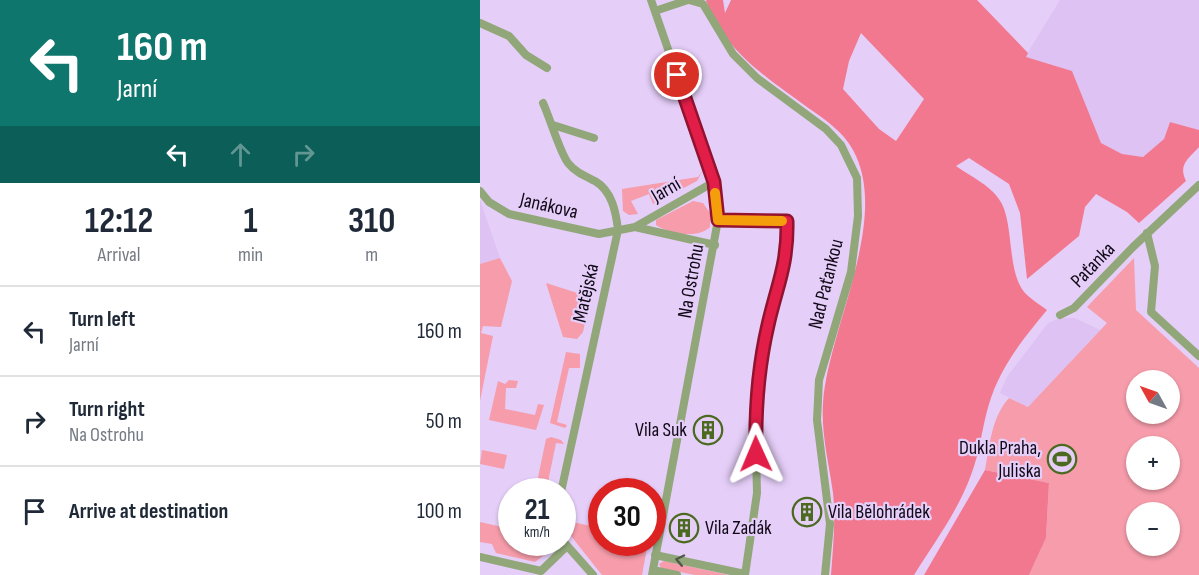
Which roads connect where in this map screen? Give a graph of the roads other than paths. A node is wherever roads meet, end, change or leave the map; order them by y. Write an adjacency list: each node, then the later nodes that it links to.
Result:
1 (651, 0): 3 (street, Na Ostrohu)
2 (689, 0): 3 (street, Nad Paťankou); 31 (street, Nad Paťankou)
3 (655, 11): 9 (street, Na Ostrohu)
4 (480, 24): 5 (street)
5 (547, 68)
6 (543, 103): 7 (street, Matějská)
7 (553, 125): 8 (street); 14 (street, Matějská)
8 (594, 138)
9 (714, 182): 12 (street, Na Ostrohu); 13 (street, Jarní)
10 (1198, 188): 15 (street, Paťanka)
11 (480, 191): 14 (street, Janákova)
12 (718, 220): 16 (street, Na Ostrohu); 28 (street)
13 (634, 226): 14 (street, Jarní); 16 (street, Jarní)
14 (618, 230): 19 (street, Matějská)
15 (1147, 233): 17 (street, Paťanka); 18 (street)
16 (715, 245): 20 (street, Na Ostrohu)
17 (1060, 315)
18 (1199, 357)
19 (564, 478)
20 (666, 498)
21 (555, 556): 27 (street)
22 (576, 556): 29 (street)
23 (655, 556): 26 (street, Na Ostrohu)
24 (660, 556): 28 (street, one-way to 24)
25 (480, 557): 27 (street)
26 (652, 572): 30 (street)
27 (541, 573)
28 (745, 574)
29 (593, 575)
30 (677, 575)
31 (825, 575)

